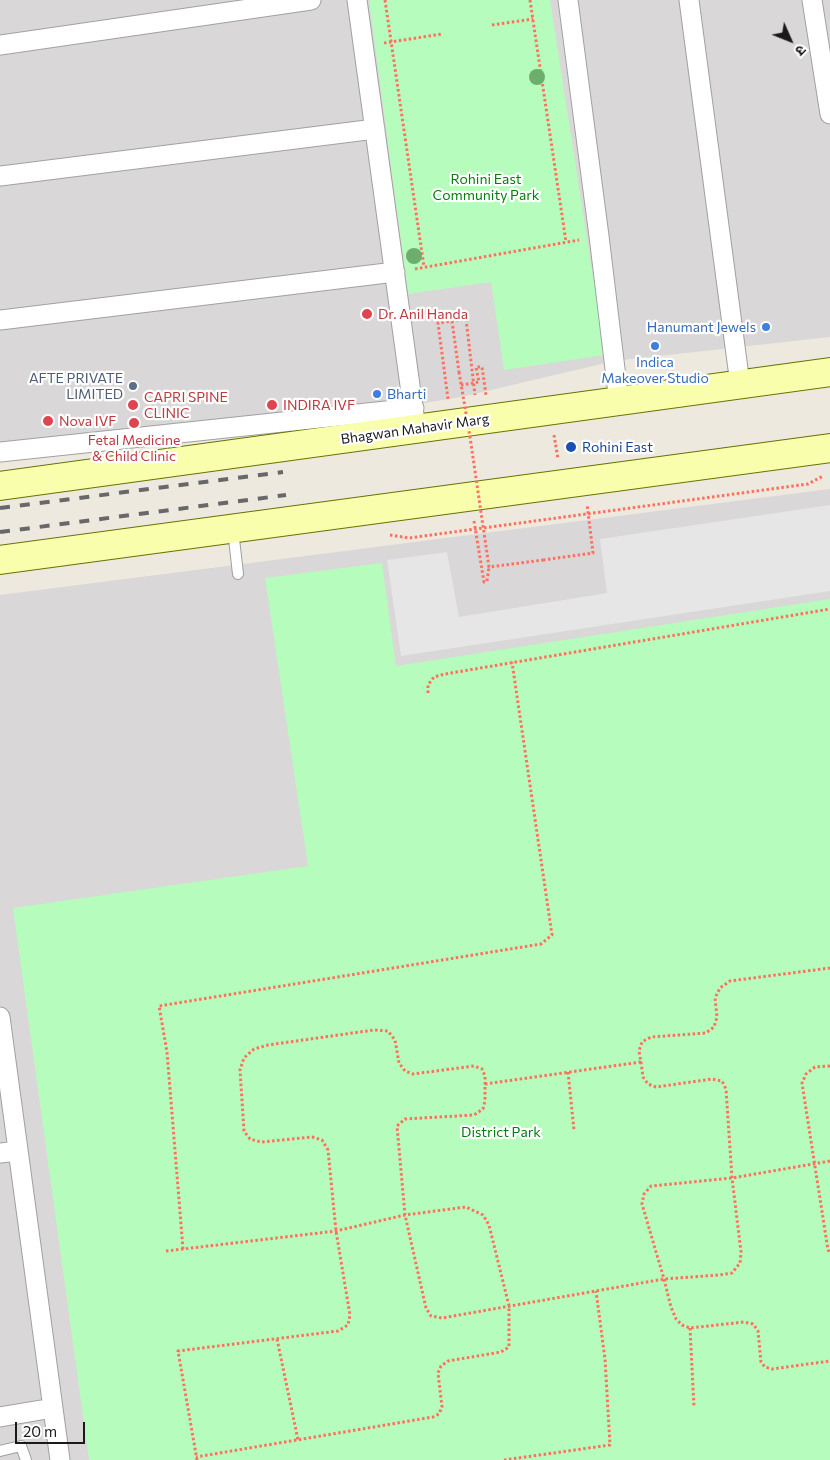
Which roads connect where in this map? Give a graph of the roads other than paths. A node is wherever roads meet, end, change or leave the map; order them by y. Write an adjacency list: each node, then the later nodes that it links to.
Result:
1 (311, 0): 6 (street)
2 (357, 0): 8 (street)
3 (568, 0): 14 (street)
4 (689, 0): 13 (street)
5 (812, 0): 7 (street)
6 (0, 45)
7 (830, 114)
8 (375, 130): 9 (street); 10 (street)
9 (0, 176)
10 (395, 272): 11 (street); 15 (street)
11 (0, 320)
12 (830, 372): 13 (main road, Bhagwan Mahavir Marg)
13 (740, 384): 14 (main road, Bhagwan Mahavir Marg)
14 (619, 402): 15 (main road, Bhagwan Mahavir Marg)
15 (415, 418): 17 (street); 18 (main road, Bhagwan Mahavir Marg)
16 (830, 448): 19 (main road)
17 (0, 452)
18 (0, 486)
19 (233, 529): 20 (main road); 21 (lane)
20 (0, 560)
21 (238, 574)
22 (0, 1017): 23 (street)
23 (9, 1152): 24 (street)
24 (54, 1408): 25 (street); 28 (street)
25 (0, 1417)
26 (0, 1451): 27 (lane)
27 (26, 1460)
28 (60, 1460)

